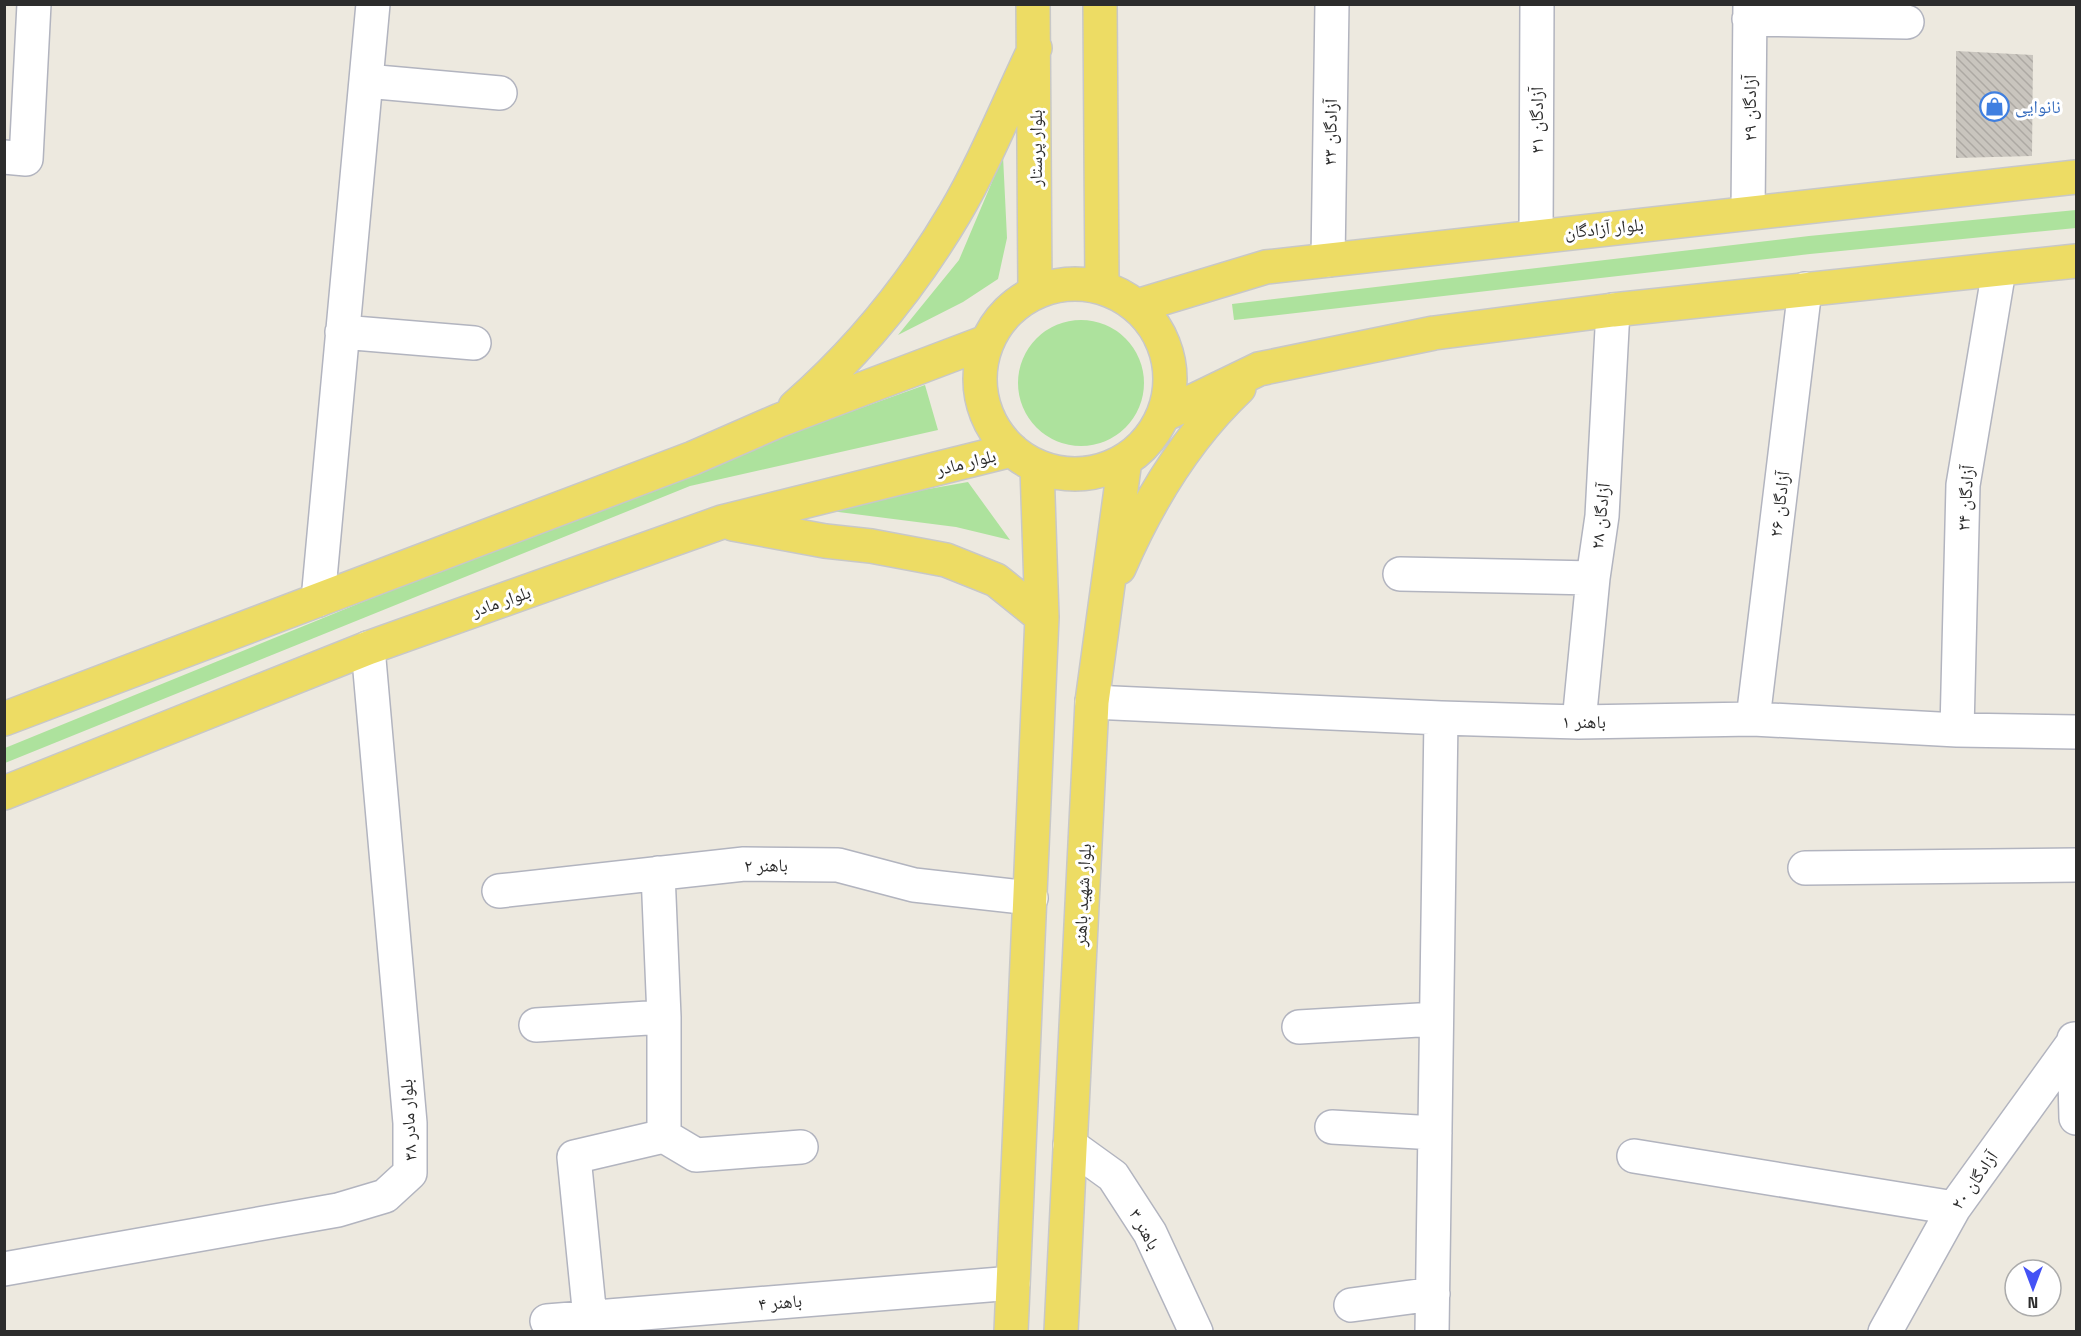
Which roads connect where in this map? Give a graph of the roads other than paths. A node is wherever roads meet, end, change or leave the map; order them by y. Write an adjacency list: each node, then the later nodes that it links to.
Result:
1 (34, 4): 12 (street)
2 (373, 4): 10 (street)
3 (1033, 4): 9 (main road, بلوار پرستار)
4 (1100, 4): 19 (main road)
5 (1332, 4): 16 (street, آزادگان ۳۳)
6 (1537, 4): 15 (street, آزادگان ۳۱)
7 (1750, 12): 8 (street); 14 (street, آزادگان ۲۹)
8 (1907, 22)
9 (1035, 48): 21 (main road, بلوار پرستار); 29 (main road)
10 (366, 81): 11 (street); 24 (street)
11 (500, 93)
12 (4, 157)
13 (2076, 177): 14 (main road, بلوار آزادگان)
14 (1748, 213): 15 (main road, بلوار آزادگان)
15 (1536, 236): 16 (main road, بلوار آزادگان)
16 (1329, 260): 22 (main road, بلوار آزادگان)
17 (2076, 261): 18 (main road)
18 (2000, 270): 20 (main road); 44 (street, آزادگان ۲۴)
19 (1102, 287): 21 (main road); 22 (main road)
20 (1805, 289): 23 (main road); 42 (street, آزادگان ۲۶)
21 (1035, 291): 25 (main road)
22 (1137, 306): 28 (main road)
23 (1613, 310): 27 (main road); 34 (street, آزادگان ۲۸)
24 (342, 332): 26 (street); 35 (street)
25 (986, 342): 29 (main road); 30 (main road)
26 (474, 343)
27 (1259, 369): 28 (main road); 36 (main road)
28 (1164, 415): 31 (main road)
29 (780, 420): 35 (main road)
30 (1025, 459): 31 (main road); 32 (main road, بلوار مادر); 37 (main road)
31 (1125, 460): 36 (main road, بلوار شهید باهنر)
32 (722, 522): 37 (main road); 38 (main road, بلوار مادر)
33 (1400, 574): 34 (street)
34 (1593, 578): 43 (street, آزادگان ۲۸)
35 (318, 600): 40 (main road)
36 (1104, 603): 39 (main road, بلوار شهید باهنر)
37 (1042, 617): 51 (main road)
38 (368, 648): 46 (main road, بلوار مادر); 65 (street, بلوار مادر ۳۸)
39 (1092, 702): 41 (street, باهنر ۱); 61 (main road, بلوار شهید باهنر)
40 (4, 718)
41 (1441, 718): 43 (street, باهنر ۱); 53 (street)
42 (1753, 719): 43 (street, باهنر ۱); 44 (street, باهنر ۱)
43 (1579, 722)
44 (1957, 730): 45 (street, باهنر ۱)
45 (2076, 732)
46 (4, 793)
47 (2076, 865): 48 (street)
48 (1806, 868)
49 (658, 873): 50 (street, باهنر ۲); 51 (street, باهنر ۲); 52 (street)
50 (499, 891)
51 (1031, 898): 66 (main road)
52 (664, 1017): 54 (street); 60 (street)
53 (1436, 1018): 55 (street); 59 (street)
54 (536, 1026)
55 (1299, 1027)
56 (2075, 1039): 57 (street); 64 (street, آزادگان ۲۰)
57 (2076, 1118)
58 (1332, 1127): 59 (street)
59 (1435, 1133): 67 (street)
60 (664, 1136): 62 (street); 69 (street)
61 (1070, 1145): 72 (main road, بلوار شهید باهنر); 73 (street, باهنر ۳)
62 (801, 1147)
63 (1634, 1156): 64 (street)
64 (1954, 1208): 75 (street, آزادگان ۲۰)
65 (4, 1269)
66 (1013, 1283): 69 (street, باهنر ۴); 71 (main road)
67 (1433, 1294): 68 (street); 74 (street)
68 (1351, 1305)
69 (590, 1318): 70 (street, باهنر ۴)
70 (547, 1321)
71 (1011, 1332)
72 (1061, 1332)
73 (1196, 1332)
74 (1432, 1332)
75 (1885, 1332)

